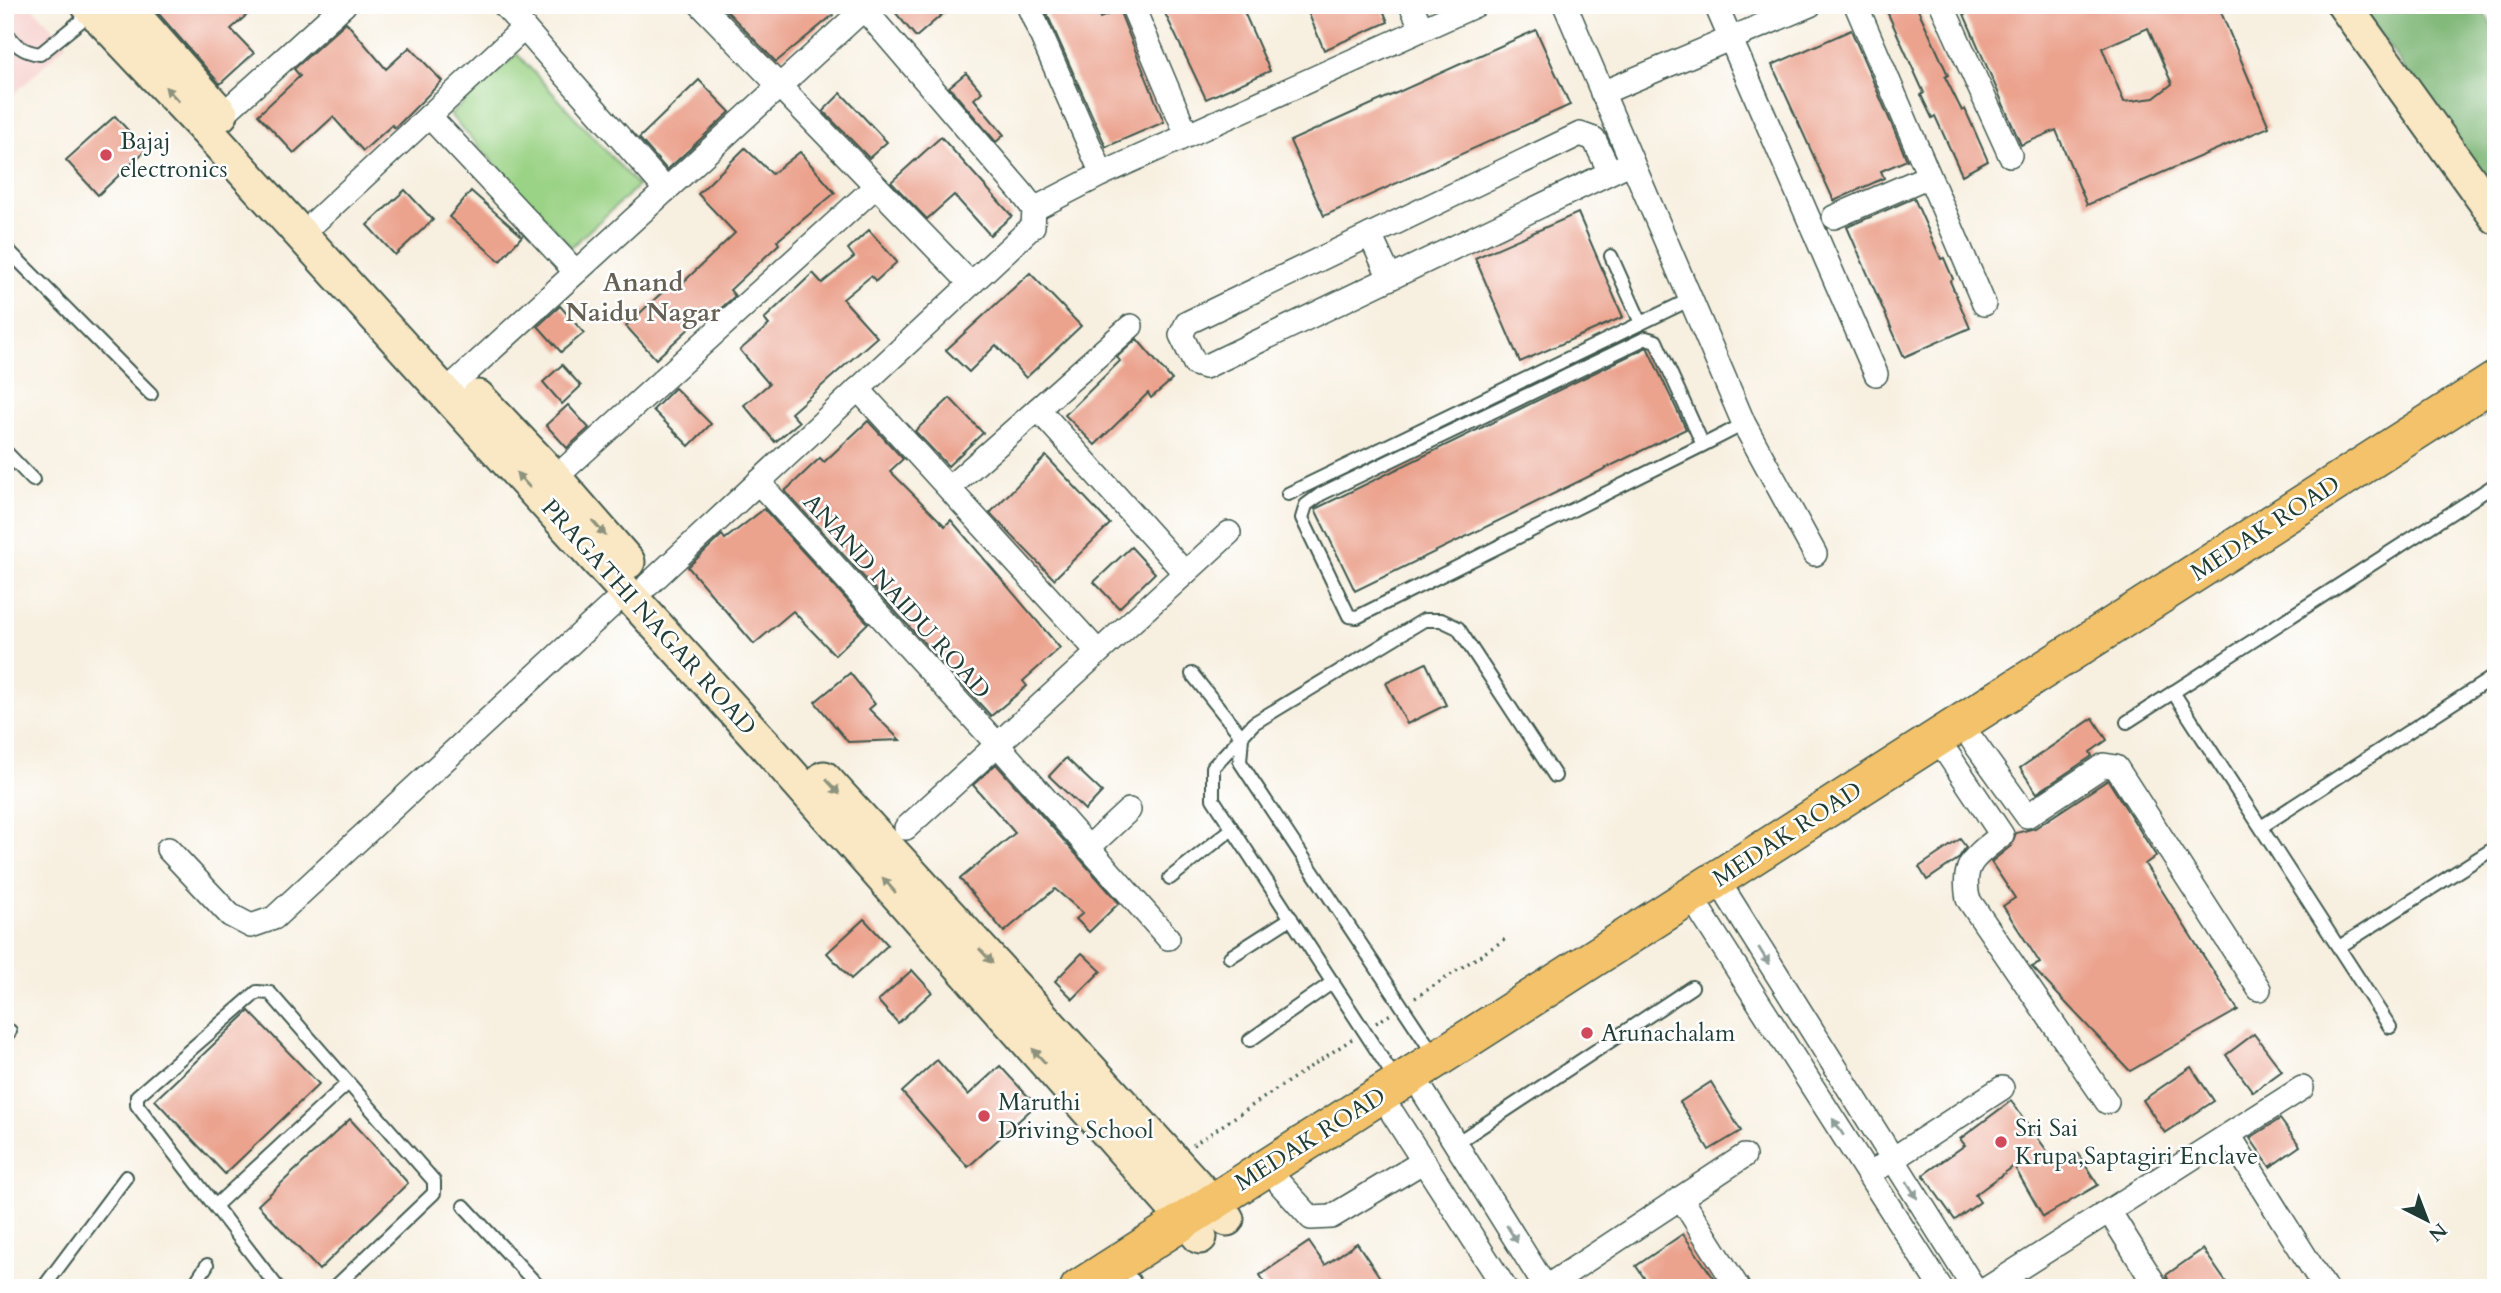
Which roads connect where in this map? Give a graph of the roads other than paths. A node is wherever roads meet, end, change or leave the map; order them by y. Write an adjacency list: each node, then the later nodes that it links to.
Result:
1 (344, 5): 23 (street)
2 (504, 5): 16 (street)
3 (701, 5): 20 (street)
4 (1028, 5): 28 (street)
5 (1132, 5): 24 (street)
6 (1411, 5): 17 (street)
7 (1476, 5): 17 (street)
8 (1565, 5): 21 (street)
9 (1716, 5): 19 (street)
10 (1810, 5): 19 (street)
11 (1856, 5): 29 (street)
12 (1942, 5): 25 (street)
13 (2344, 5): 34 (main road)
14 (115, 7): 18 (lane); 23 (main road, PRAGATHI NAGAR ROAD)
15 (866, 7): 20 (street); 32 (street)
16 (524, 28): 22 (street); 31 (street)
17 (1422, 29): 24 (street)
18 (5, 31)
19 (1731, 39): 21 (street); 46 (street)
20 (779, 86): 30 (street); 31 (street)
21 (1602, 93): 26 (street)
22 (429, 116): 35 (street); 39 (street)
23 (214, 122): 35 (main road, PRAGATHI NAGAR ROAD); 48 (main road, PRAGATHI NAGAR ROAD)
24 (1187, 135): 28 (street)
25 (2010, 155)
26 (1632, 162): 27 (street); 42 (street)
27 (1610, 172): 36 (street); 40 (street)
28 (1102, 174): 32 (street)
29 (1929, 176): 33 (street); 43 (street)
30 (876, 186): 41 (street); 56 (street)
31 (666, 190): 39 (street)
32 (1034, 209): 41 (street)
33 (1834, 217)
34 (2496, 217)
35 (317, 220): 48 (main road, PRAGATHI NAGAR ROAD)
36 (1370, 235): 40 (street); 40 (street)
37 (5, 247): 50 (lane)
38 (1611, 256): 44 (lane)
39 (576, 272): 48 (street)
40 (1390, 278)
41 (971, 284): 49 (street)
42 (1691, 299): 44 (lane); 53 (street)
43 (1984, 304)
44 (1641, 323): 61 (lane)
45 (1131, 326): 52 (street)
46 (1876, 374)
47 (2496, 380): 63 (main road, MEDAK ROAD)
48 (452, 386): 56 (main road, PRAGATHI NAGAR ROAD); 66 (main road, PRAGATHI NAGAR ROAD, one-way to 48)
49 (858, 389): 58 (street); 60 (street)
50 (151, 394)
51 (2496, 407): 63 (main road, MEDAK ROAD)
52 (1038, 409): 60 (street); 65 (street)
53 (1744, 424): 54 (lane); 64 (street)
54 (1703, 445): 54 (lane)
55 (5, 451): 57 (lane)
56 (555, 478): 66 (main road, PRAGATHI NAGAR ROAD, one-way to 66)
57 (33, 480)
58 (758, 482): 66 (street); 73 (street, ANAND NAIDU ROAD)
59 (2496, 484): 70 (lane)
60 (949, 488): 67 (street)
61 (1288, 495)
62 (1229, 533): 65 (street)
63 (2255, 547): 74 (main road, MEDAK ROAD); 96 (main road, MEDAK ROAD)
64 (1815, 554)
65 (1185, 573): 67 (street)
66 (637, 589): 81 (main road, PRAGATHI NAGAR ROAD, one-way to 81); 84 (street); 116 (main road, PRAGATHI NAGAR ROAD, one-way to 66)
67 (1098, 652): 73 (street)
68 (1192, 674): 72 (lane)
69 (2493, 681): 78 (lane)
70 (2173, 692): 71 (lane); 78 (lane)
71 (2126, 722)
72 (1242, 737): 75 (lane); 79 (lane); 96 (lane)
73 (997, 744): 81 (street); 82 (street, ANAND NAIDU ROAD)
74 (1961, 748): 77 (street); 80 (street); 86 (main road, MEDAK ROAD)
75 (1555, 776)
76 (1129, 810): 82 (street)
77 (2027, 816): 80 (street); 93 (street)
78 (2261, 827): 89 (lane)
79 (1233, 829): 85 (lane); 87 (lane)
80 (2002, 835): 101 (street)
81 (896, 837): 116 (main road, PRAGATHI NAGAR ROAD, one-way to 116)
82 (1088, 848): 88 (street, ANAND NAIDU ROAD)
83 (2496, 848): 89 (lane)
84 (168, 849)
85 (1170, 877)
86 (1715, 906): 100 (main road, MEDAK ROAD); 105 (street, one-way to 105); 107 (street, one-way to 86)
87 (1291, 918): 90 (lane); 91 (lane)
88 (1168, 938)
89 (2339, 947): 94 (lane)
90 (1230, 957)
91 (1332, 982): 95 (lane); 100 (lane)
92 (1692, 987): 103 (lane)
93 (2259, 989)
94 (2390, 1027)
95 (1250, 1040)
96 (1437, 1059): 100 (main road, MEDAK ROAD)
97 (348, 1083): 112 (lane); 112 (lane); 123 (lane)
98 (2002, 1088): 105 (street)
99 (2302, 1088): 102 (street)
100 (1405, 1097): 103 (street); 106 (street); 109 (main road, MEDAK ROAD); 116 (main road, MEDAK ROAD)
101 (2108, 1102)
102 (2229, 1135): 114 (street); 132 (street)
103 (1455, 1144): 110 (street)
104 (1744, 1156): 111 (street)
105 (1893, 1159): 107 (street); 129 (street, one-way to 129)
106 (1424, 1161): 109 (street); 115 (street)
107 (1869, 1175): 128 (street)
108 (126, 1177): 120 (lane)
109 (1281, 1185): 116 (main road, MEDAK ROAD)
110 (1487, 1194): 115 (street); 119 (street, one-way to 119)
111 (1681, 1198): 119 (street); 127 (street)
112 (215, 1206): 122 (lane)
113 (464, 1206): 124 (lane)
114 (2109, 1210): 130 (street); 131 (street)
115 (1457, 1213): 126 (street)
116 (1206, 1219): 118 (main road, MEDAK ROAD); 125 (main road, MEDAK ROAD)
117 (207, 1265): 121 (lane)
118 (1130, 1285)
119 (1546, 1287)
120 (43, 1288)
121 (192, 1288)
122 (278, 1288)
123 (334, 1288)
124 (540, 1288)
125 (1079, 1288)
126 (1505, 1288)
127 (1738, 1288)
128 (1941, 1288)
129 (1975, 1288)
130 (1988, 1288)
131 (2157, 1288)
132 (2325, 1288)

